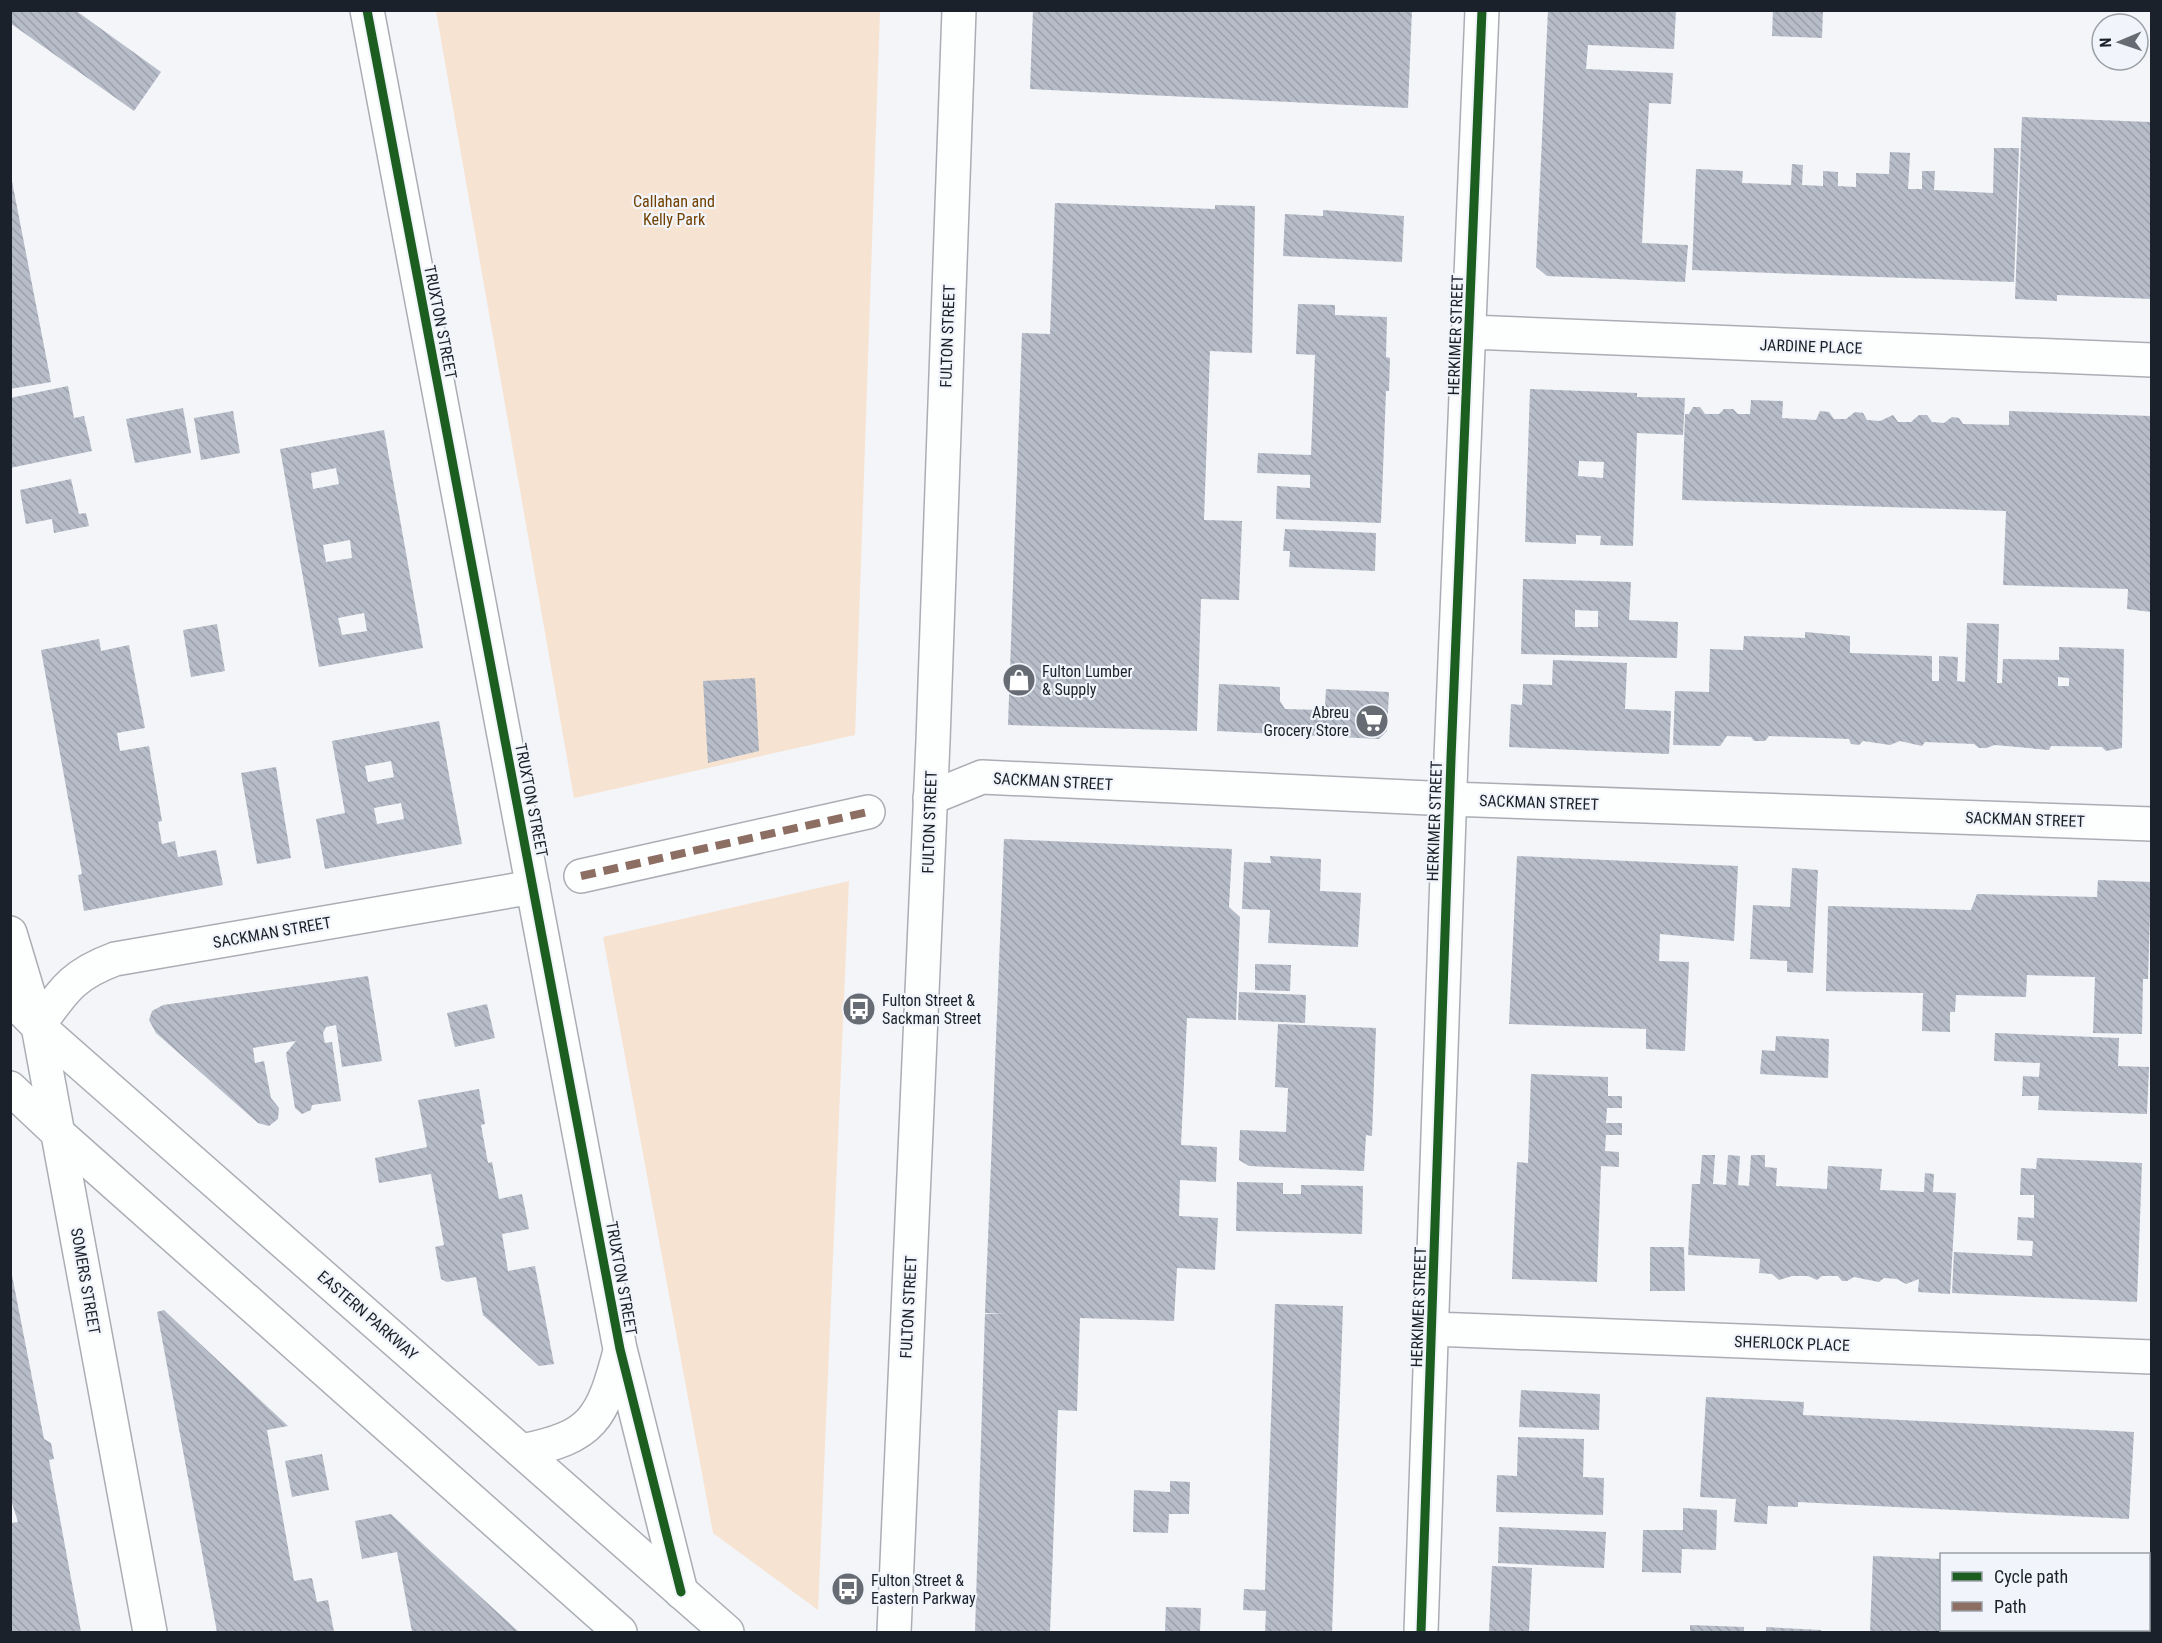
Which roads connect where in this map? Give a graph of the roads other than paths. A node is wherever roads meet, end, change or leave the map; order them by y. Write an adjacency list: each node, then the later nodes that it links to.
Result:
1 (958, 10): 6 (street, FULTON STREET)
2 (1482, 10): 4 (street, HERKIMER STREET)
3 (365, 12): 11 (street, TRUXTON STREET)
4 (1470, 332): 5 (street, JARDINE PLACE); 7 (street, HERKIMER STREET)
5 (2151, 360)
6 (930, 798): 7 (street, SACKMAN STREET); 25 (street, FULTON STREET)
7 (1449, 799): 9 (street, SACKMAN STREET); 17 (street, HERKIMER STREET)
8 (868, 812): 10 (street)
9 (2151, 824)
10 (581, 876)
11 (533, 887): 14 (street, SACKMAN STREET); 18 (street, TRUXTON STREET)
12 (10, 933): 14 (street, SOMERS STREET)
13 (10, 998): 14 (street, EASTERN PARKWAY)
14 (38, 1026): 16 (street, SOMERS STREET); 20 (street, EASTERN PARKWAY)
15 (10, 1088): 16 (street)
16 (60, 1136): 22 (street, SOMERS STREET); 23 (street)
17 (1433, 1329): 19 (street, SHERLOCK PLACE); 26 (street, HERKIMER STREET)
18 (620, 1349): 20 (street, TRUXTON STREET); 21 (street, TRUXTON STREET)
19 (2151, 1357)
20 (522, 1450): 21 (street, EASTERN PARKWAY)
21 (681, 1592): 24 (street, EASTERN PARKWAY)
22 (150, 1632)
23 (620, 1632)
24 (727, 1632)
25 (894, 1632)
26 (1421, 1632)

